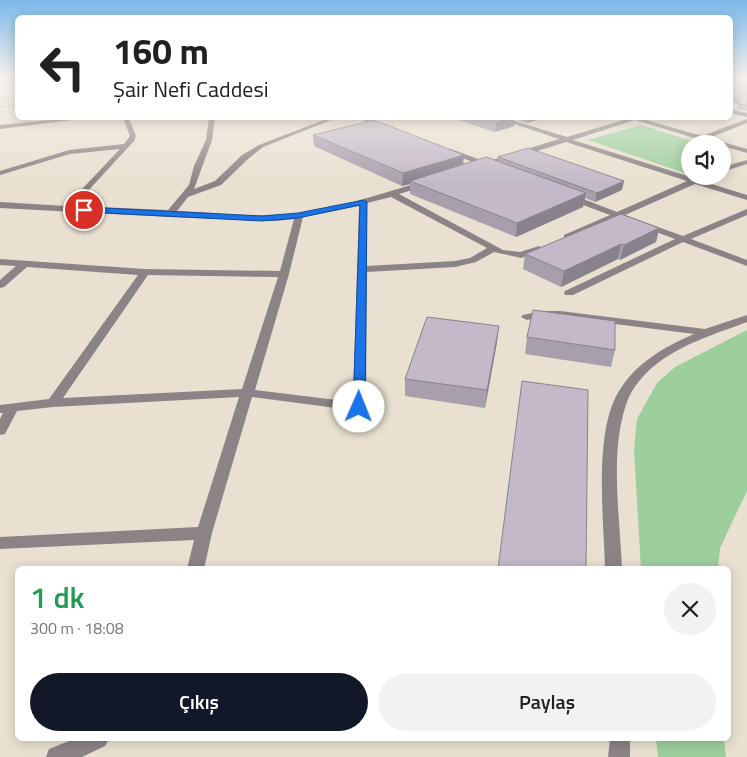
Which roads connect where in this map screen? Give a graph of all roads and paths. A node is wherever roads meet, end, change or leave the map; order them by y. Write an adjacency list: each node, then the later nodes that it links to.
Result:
1 (27, 120): 11 (street)
2 (64, 120): 12 (street)
3 (127, 120): 17 (street)
4 (212, 120): 32 (street)
5 (328, 120): 32 (street)
6 (364, 120): 13 (street)
7 (506, 120): 16 (street)
8 (628, 120): 16 (street)
9 (642, 120): 14 (street)
10 (747, 121): 15 (street)
11 (0, 122)
12 (0, 126)
13 (389, 129)
14 (693, 135)
15 (711, 135)
16 (566, 139): 22 (street); 27 (street)
17 (127, 146): 26 (street); 38 (street)
18 (731, 147): 20 (street)
19 (442, 148): 22 (street)
20 (747, 151)
21 (747, 162): 23 (street)
22 (486, 165): 24 (street); 25 (street)
23 (731, 167)
24 (495, 168)
25 (467, 171)
26 (0, 173)
27 (681, 175)
28 (439, 179): 31 (street)
29 (685, 185): 42 (street)
30 (710, 185): 34 (street)
31 (392, 194): 35 (street); 45 (street)
32 (186, 195): 40 (street)
33 (565, 195): 42 (street)
34 (747, 198)
35 (364, 202): 41 (street); 49 (street)
36 (0, 206): 37 (street)
37 (17, 206): 38 (street); 43 (street)
38 (67, 209): 40 (street)
39 (747, 212): 44 (street)
40 (170, 214): 41 (street)
41 (298, 215): 51 (street)
42 (618, 215): 44 (street); 45 (street)
43 (0, 216)
44 (683, 240): 47 (street); 53 (street)
45 (495, 248): 49 (street)
46 (0, 262): 48 (street)
47 (747, 263)
48 (24, 264): 50 (street); 52 (street)
49 (361, 269): 57 (street)
50 (145, 272): 51 (street); 58 (street)
51 (284, 274): 57 (street)
52 (0, 285)
53 (569, 293)
54 (528, 317): 56 (street)
55 (747, 318): 56 (street)
56 (707, 333): 64 (street)
57 (248, 393): 58 (street); 61 (street)
58 (53, 403): 59 (street)
59 (6, 408): 60 (street)
60 (0, 431)
61 (204, 533): 62 (street); 63 (street)
62 (0, 543)
63 (196, 566)
64 (614, 566)
65 (93, 741): 67 (street)
66 (620, 741): 68 (street)
67 (57, 757)
68 (619, 757)

